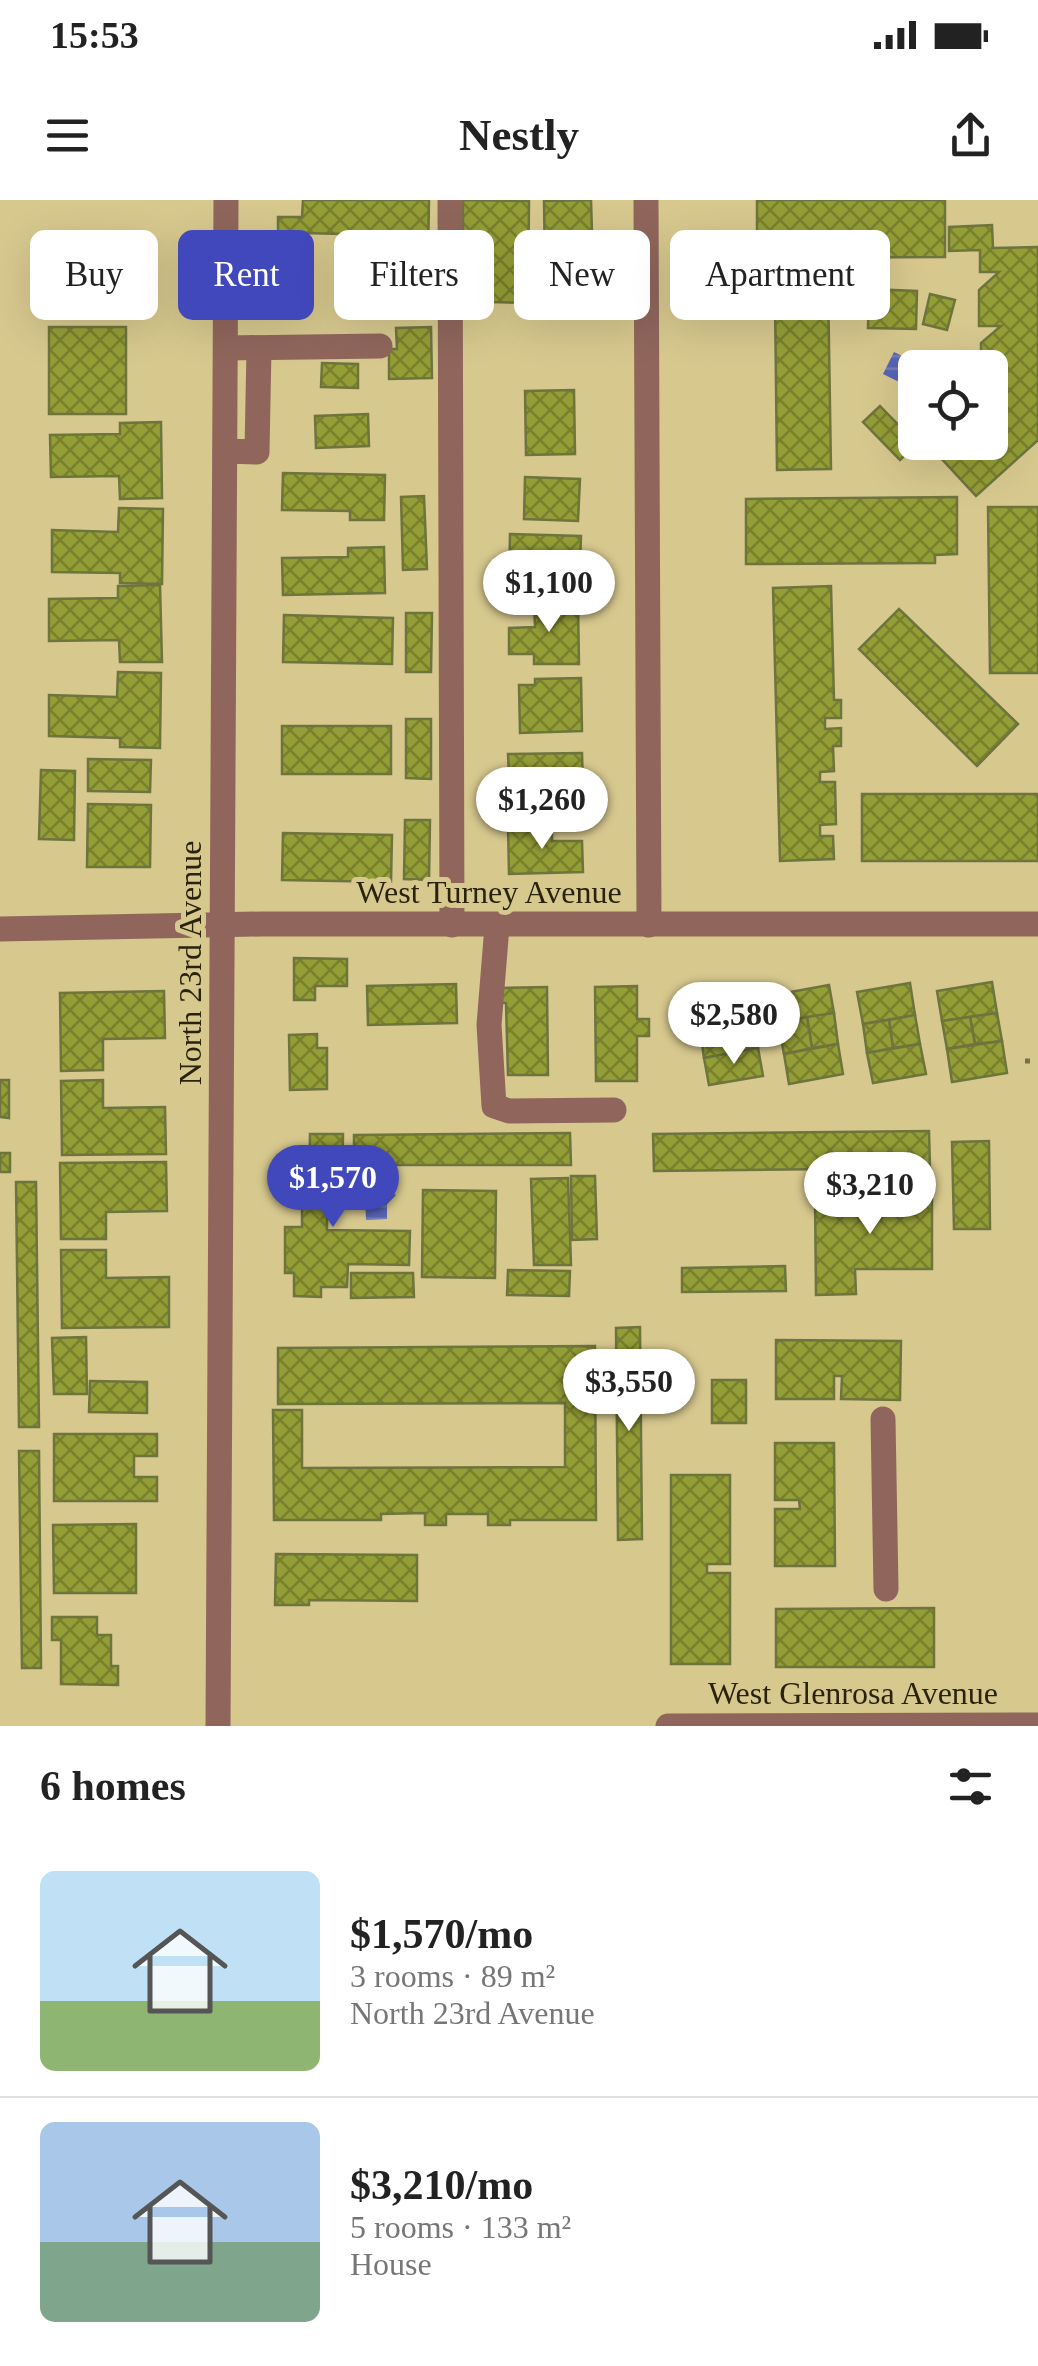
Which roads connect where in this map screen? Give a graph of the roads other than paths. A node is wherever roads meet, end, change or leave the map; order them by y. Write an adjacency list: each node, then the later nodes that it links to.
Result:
1 (226, 200): 5 (street, North 23rd Avenue)
2 (450, 200): 11 (street)
3 (646, 200): 8 (street)
4 (380, 346): 6 (street)
5 (226, 348): 6 (street); 7 (street, North 23rd Avenue)
6 (259, 348): 7 (street)
7 (225, 451): 10 (street, North 23rd Avenue)
8 (648, 924): 9 (street, West Turney Avenue); 12 (street, West Turney Avenue)
9 (1038, 924)
10 (222, 926): 11 (street, West Turney Avenue); 13 (street, West Turney Avenue); 18 (street, North 23rd Avenue)
11 (452, 926): 12 (street, West Turney Avenue)
12 (497, 926): 14 (street)
13 (0, 930)
14 (614, 1110)
15 (883, 1420): 16 (street)
16 (886, 1589)
17 (1038, 1725): 19 (street, West Glenrosa Avenue)
18 (218, 1726)
19 (668, 1726)

